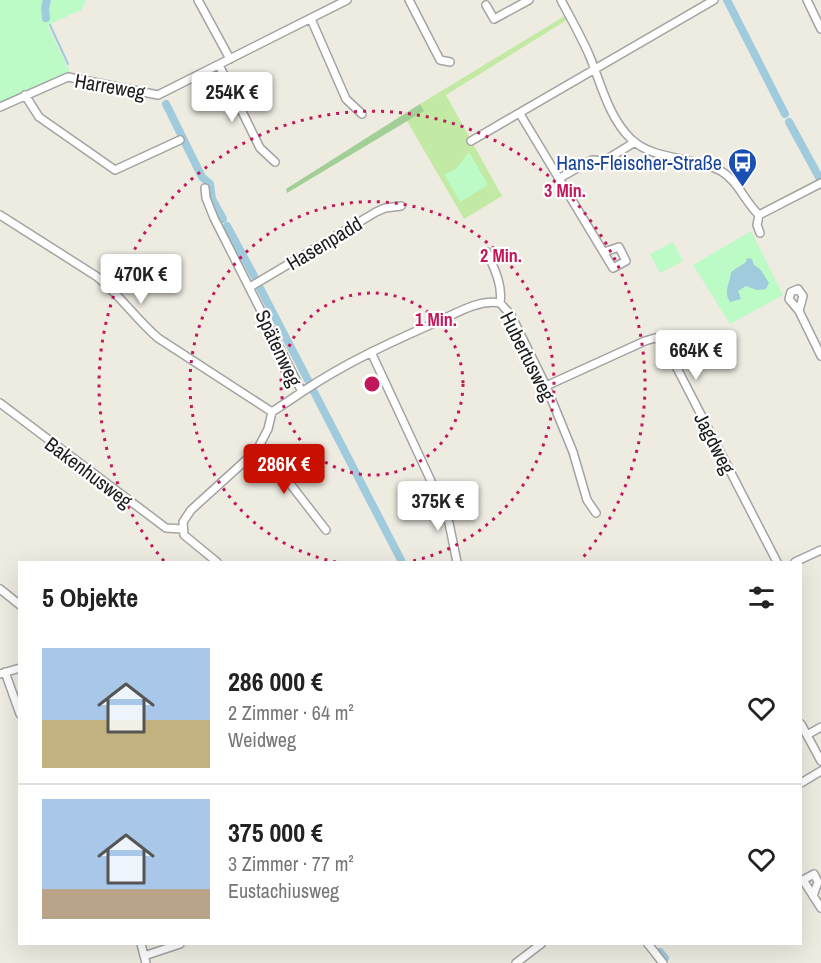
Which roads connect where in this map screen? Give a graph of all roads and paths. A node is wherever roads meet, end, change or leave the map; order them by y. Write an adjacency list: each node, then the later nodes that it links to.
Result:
1 (198, 0): 11 (street)
2 (346, 0): 9 (street, Harreweg)
3 (409, 0): 12 (street)
4 (529, 0): 8 (street)
5 (561, 0): 14 (street)
6 (714, 0): 14 (street)
7 (807, 0): 10 (street)
8 (486, 5)
9 (311, 19): 11 (street, Harreweg); 17 (street)
10 (821, 29)
11 (230, 59): 13 (street, Harreweg)
12 (450, 62)
13 (219, 65): 15 (street, Harreweg); 22 (street)
14 (594, 71): 18 (street); 21 (street)
15 (25, 95): 16 (street, Harreweg); 19 (street)
16 (0, 107)
17 (362, 114)
18 (520, 114): 20 (street); 23 (street)
19 (180, 140)
20 (471, 141)
21 (635, 142): 23 (street); 28 (street)
22 (275, 162)
23 (558, 179): 31 (street)
24 (821, 183): 28 (street)
25 (205, 188): 32 (street, Spätenweg)
26 (401, 206): 32 (street, Hasenpadd)
27 (0, 215): 40 (street)
28 (759, 215): 29 (street)
29 (760, 233)
30 (487, 252): 33 (street)
31 (604, 252)
32 (250, 288): 38 (street, Spätenweg)
33 (500, 303): 35 (street, Hubertusweg); 37 (street, Hubertusweg)
34 (799, 311): 36 (street)
35 (370, 352): 38 (street, Hubertusweg); 47 (street)
36 (821, 356)
37 (546, 386): 42 (street, Hubertusweg); 48 (street, Jagdweg)
38 (302, 392): 40 (street, Spätenweg)
39 (0, 404): 43 (street, Bakenhusweg)
40 (272, 412): 41 (street, Spätenweg)
41 (260, 445): 43 (street, Spätenweg); 44 (street)
42 (596, 513)
43 (182, 529): 46 (street)
44 (326, 530)
45 (821, 550): 49 (street)
46 (216, 561)
47 (456, 561)
48 (776, 561)
49 (797, 561)
50 (0, 589): 51 (street)
51 (18, 603)
52 (18, 669): 53 (street)
53 (3, 673): 54 (street)
54 (18, 709)
55 (802, 726): 57 (street)
56 (821, 727): 57 (street)
57 (807, 735): 58 (street)
58 (821, 761)
59 (821, 771): 60 (street)
60 (802, 782)
61 (813, 896): 62 (street)
62 (821, 908)
63 (178, 945): 66 (street)
64 (540, 945): 67 (street)
65 (649, 945): 68 (street)
66 (145, 959)
67 (516, 963)
68 (663, 963)

